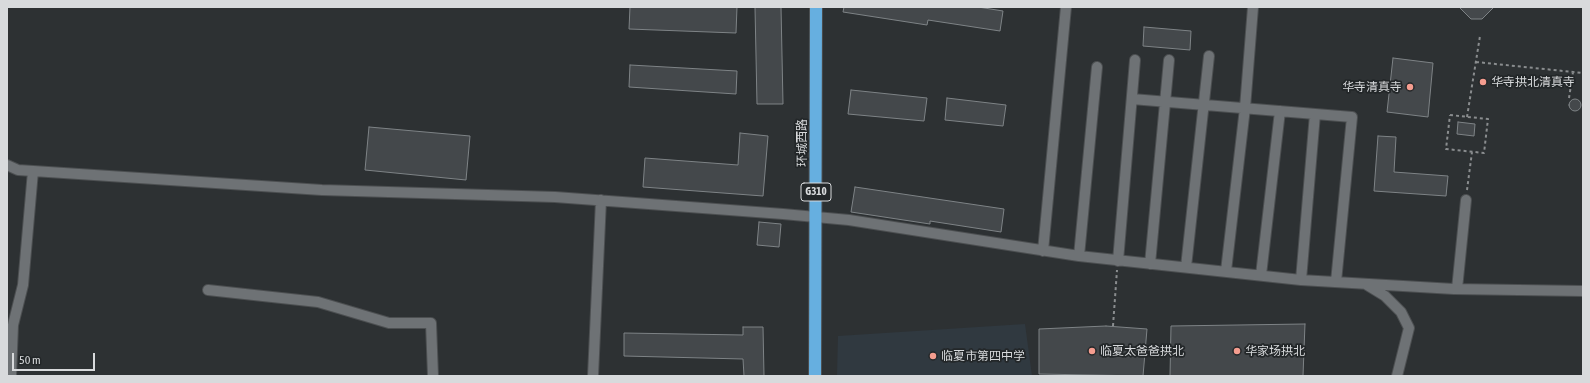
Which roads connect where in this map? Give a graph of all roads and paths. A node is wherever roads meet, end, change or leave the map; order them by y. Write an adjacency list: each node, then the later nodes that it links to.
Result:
1 (816, 7): 25 (highway, 环城西路 / G310)
2 (1066, 7): 26 (street)
3 (1253, 7): 16 (street)
4 (1480, 36): 8 (path)
5 (1209, 56): 15 (street)
6 (1135, 60): 13 (street)
7 (1170, 60): 14 (street)
8 (1476, 62): 10 (path); 19 (path)
9 (1097, 66): 27 (street)
10 (1573, 72): 11 (path); 12 (path)
11 (1583, 73)
12 (1569, 98)
13 (1132, 99): 14 (street); 28 (street)
14 (1166, 102): 15 (street); 29 (street)
15 (1204, 105): 16 (street); 30 (street)
16 (1245, 108): 17 (street); 31 (street)
17 (1280, 111): 18 (street); 32 (street)
18 (1315, 114): 33 (street); 34 (street)
19 (1467, 117): 20 (path); 20 (path)
20 (1472, 152): 24 (path)
21 (7, 165): 22 (street)
22 (33, 171): 23 (street); 40 (street)
23 (601, 200): 25 (street); 42 (street)
24 (1466, 200): 36 (street)
25 (816, 218): 26 (street); 43 (highway, 环城西路 / G310)
26 (1043, 251): 27 (street)
27 (1079, 256): 28 (street)
28 (1118, 261): 29 (street); 39 (path)
29 (1150, 264): 30 (street)
30 (1186, 267): 31 (street)
31 (1226, 271): 32 (street)
32 (1261, 275): 33 (street)
33 (1301, 280): 34 (street)
34 (1336, 282): 35 (street)
35 (1366, 284): 36 (street); 44 (street)
36 (1457, 289): 38 (street)
37 (208, 290): 41 (street)
38 (1583, 291)
39 (1113, 326)
40 (11, 376)
41 (433, 376)
42 (592, 376)
43 (815, 376)
44 (1397, 376)

